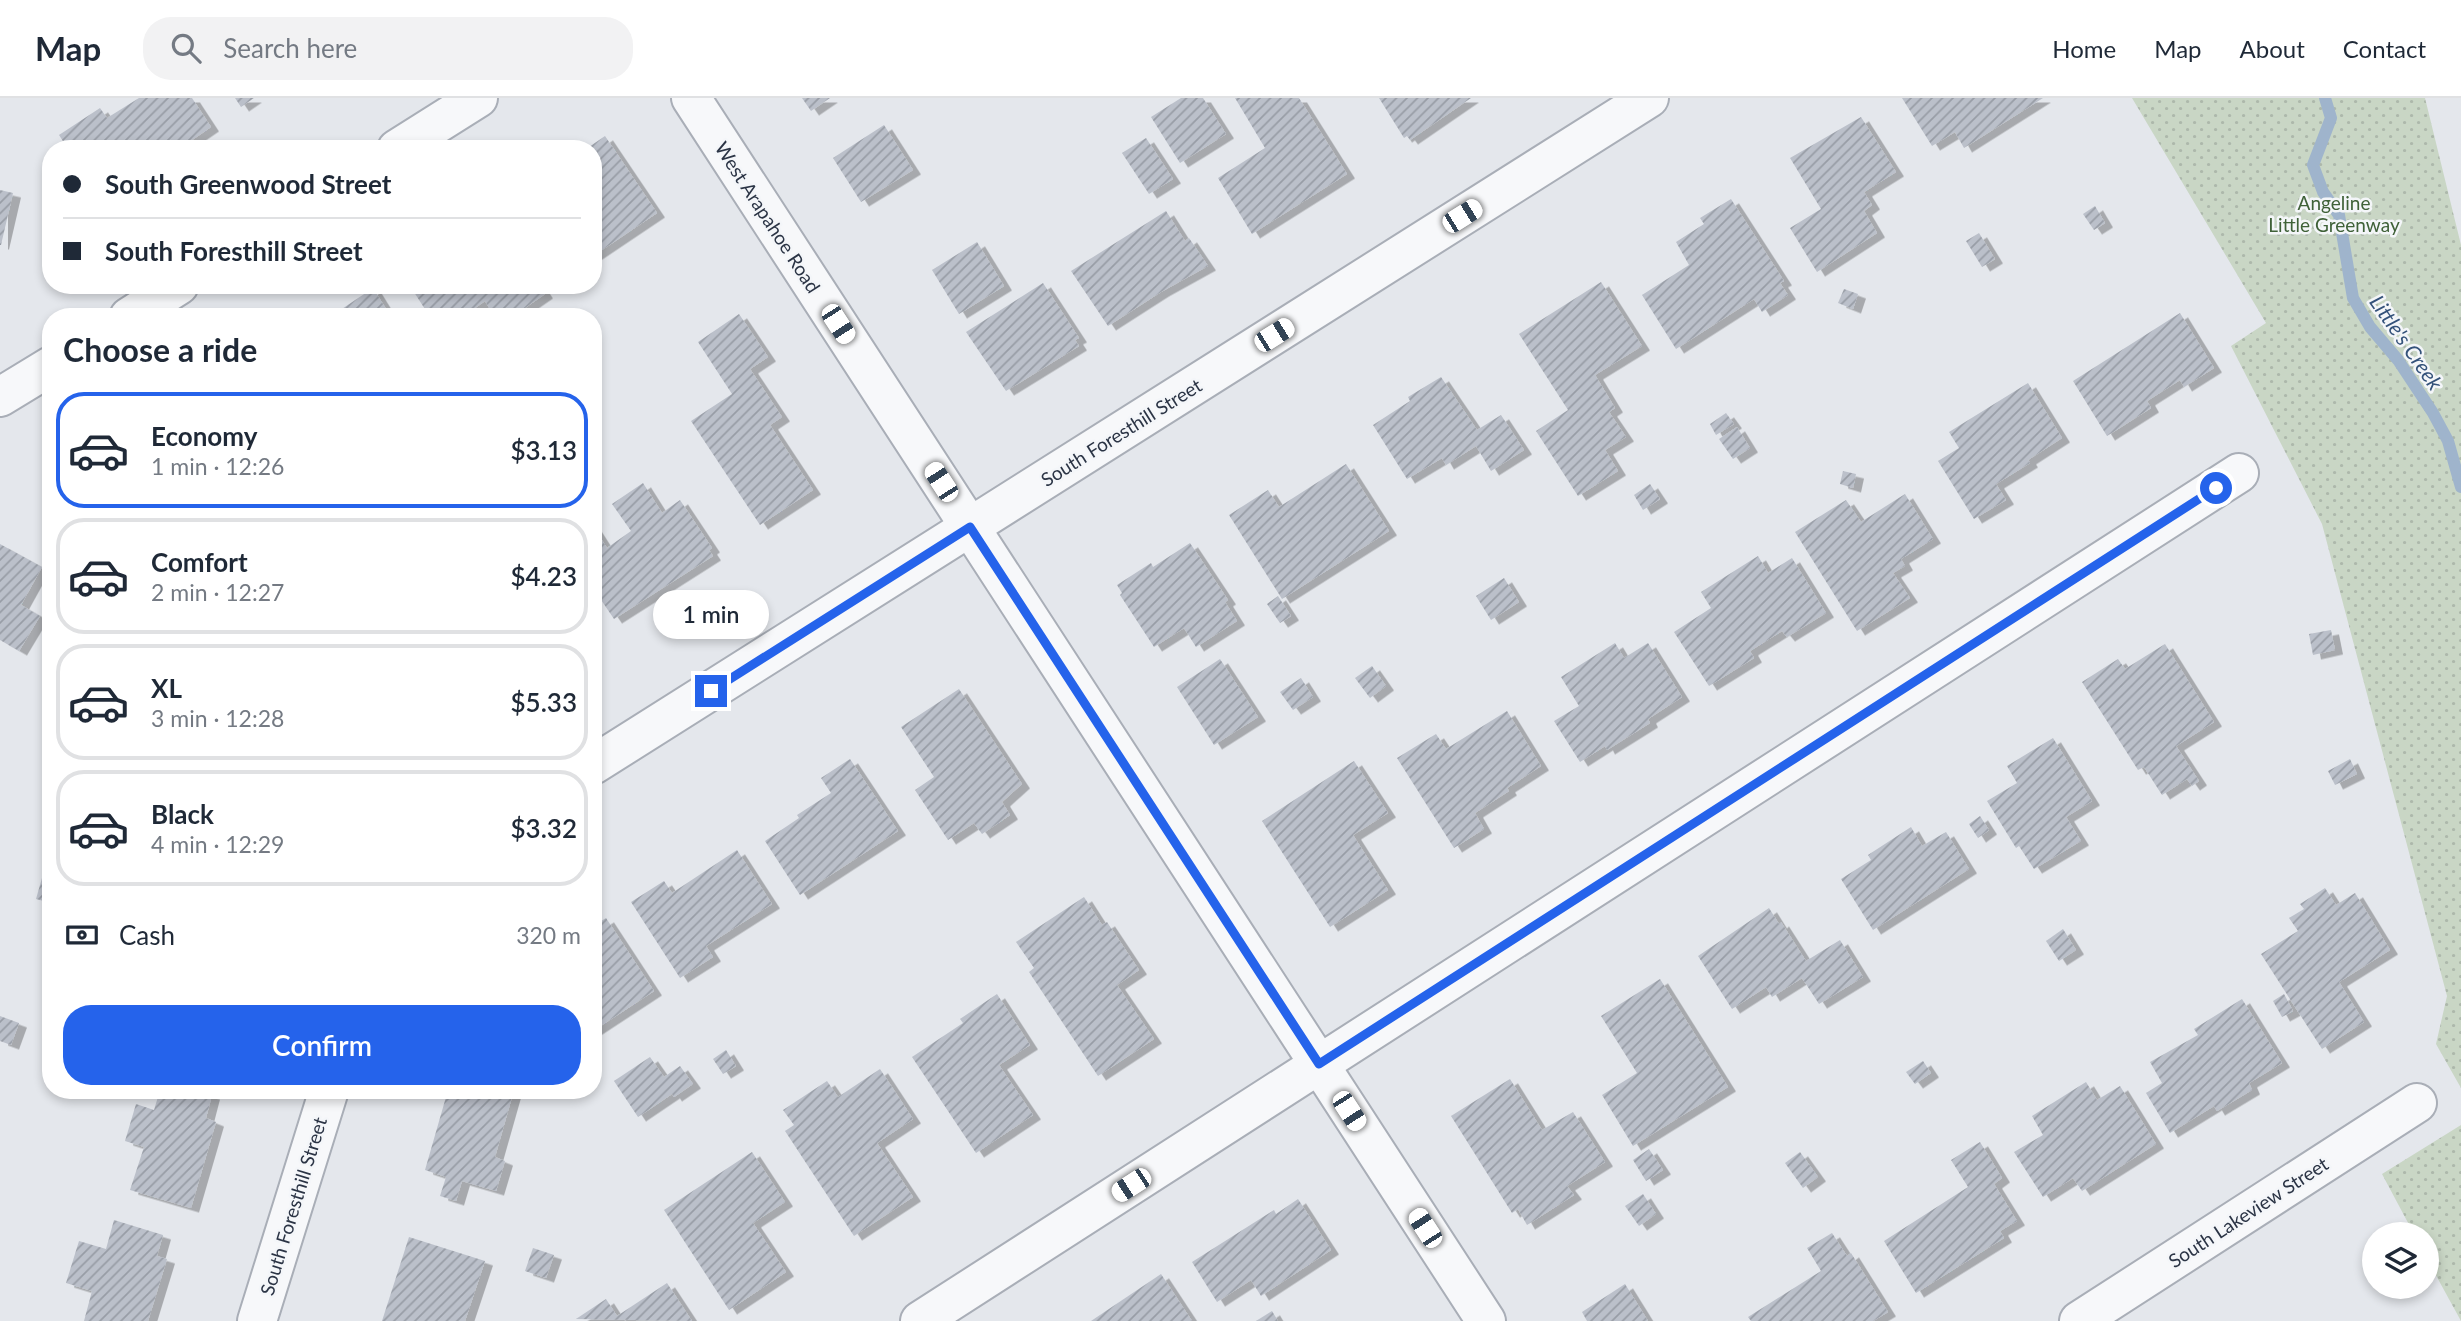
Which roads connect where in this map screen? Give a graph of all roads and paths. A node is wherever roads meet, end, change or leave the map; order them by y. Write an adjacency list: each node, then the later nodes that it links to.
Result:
1 (478, 98): 4 (street)
2 (691, 98): 10 (street, West Arapahoe Road)
3 (1649, 98): 10 (street, South Foresthill Street)
4 (411, 140)
5 (165, 294): 6 (street)
6 (143, 308)
7 (42, 371): 8 (street)
8 (0, 397)
9 (2239, 473): 12 (street)
10 (970, 527): 11 (street, South Foresthill Street); 12 (street, West Arapahoe Road)
11 (602, 759)
12 (1319, 1064): 16 (street); 17 (street, West Arapahoe Road)
13 (326, 1099): 15 (street, South Foresthill Street)
14 (2417, 1103): 18 (street, South Lakeview Street)
15 (257, 1321)
16 (920, 1321)
17 (1486, 1321)
18 (2079, 1321)

